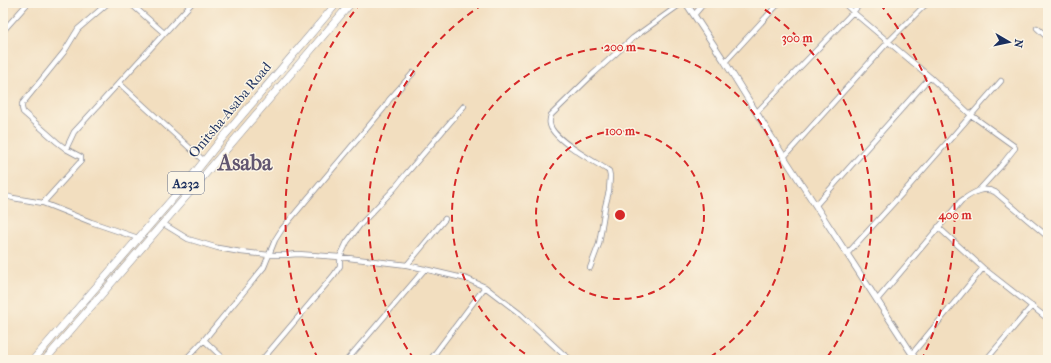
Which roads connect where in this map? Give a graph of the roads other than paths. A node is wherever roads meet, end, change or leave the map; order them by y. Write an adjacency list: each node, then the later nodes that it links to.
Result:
1 (28, 3): 17 (street)
2 (108, 3): 31 (street)
3 (130, 3): 18 (street)
4 (192, 3): 18 (street)
5 (337, 3): 22 (highway, Onitsha-Asaba Road / A232)
6 (351, 3): 23 (highway, A232)
7 (682, 3): 47 (street)
8 (686, 3): 15 (street)
9 (704, 3): 15 (street)
10 (779, 3): 21 (street)
11 (844, 3): 14 (street)
12 (860, 3): 14 (street)
13 (924, 4): 20 (street)
14 (853, 12): 20 (street); 29 (street)
15 (694, 15): 21 (street)
16 (1037, 28): 19 (street)
17 (3, 31)
18 (164, 33): 27 (street)
19 (1048, 38)
20 (889, 41): 25 (street); 32 (street)
21 (725, 62): 29 (street)
22 (284, 66): 23 (highway); 33 (highway, Onitsha-Asaba Road / A232)
23 (293, 71): 39 (highway, A232)
24 (414, 72): 44 (street)
25 (930, 77): 30 (street); 37 (street)
26 (1001, 81): 30 (street)
27 (119, 83): 31 (street); 33 (street)
28 (464, 106): 45 (street)
29 (756, 113): 32 (street)
30 (971, 115): 34 (street); 43 (street)
31 (66, 149): 36 (street)
32 (784, 157): 37 (street)
33 (204, 161): 42 (highway, Onitsha-Asaba Road / A232)
34 (979, 190): 40 (street); 41 (street)
35 (3, 195): 36 (street)
36 (43, 203): 42 (street)
37 (816, 205): 43 (street)
38 (445, 219): 46 (street)
39 (162, 224): 44 (street); 57 (highway, A232)
40 (938, 227): 48 (street); 51 (street)
41 (1048, 237)
42 (138, 238): 56 (highway, Onitsha-Asaba Road / A232)
43 (847, 254): 51 (street)
44 (269, 255): 45 (street); 54 (street)
45 (340, 257): 46 (street); 60 (street)
46 (407, 265): 49 (street)
47 (590, 268)
48 (983, 268): 52 (street); 55 (street)
49 (425, 269): 50 (street); 61 (street)
50 (485, 287): 62 (street); 63 (street)
51 (877, 300): 55 (street)
52 (1032, 306): 53 (street); 65 (street)
53 (1048, 319)
54 (204, 340): 58 (street); 59 (street)
55 (912, 354): 64 (street)
56 (33, 360)
57 (45, 360)
58 (185, 360)
59 (225, 360)
60 (262, 360)
61 (347, 360)
62 (430, 360)
63 (571, 360)
64 (916, 360)
65 (986, 360)

